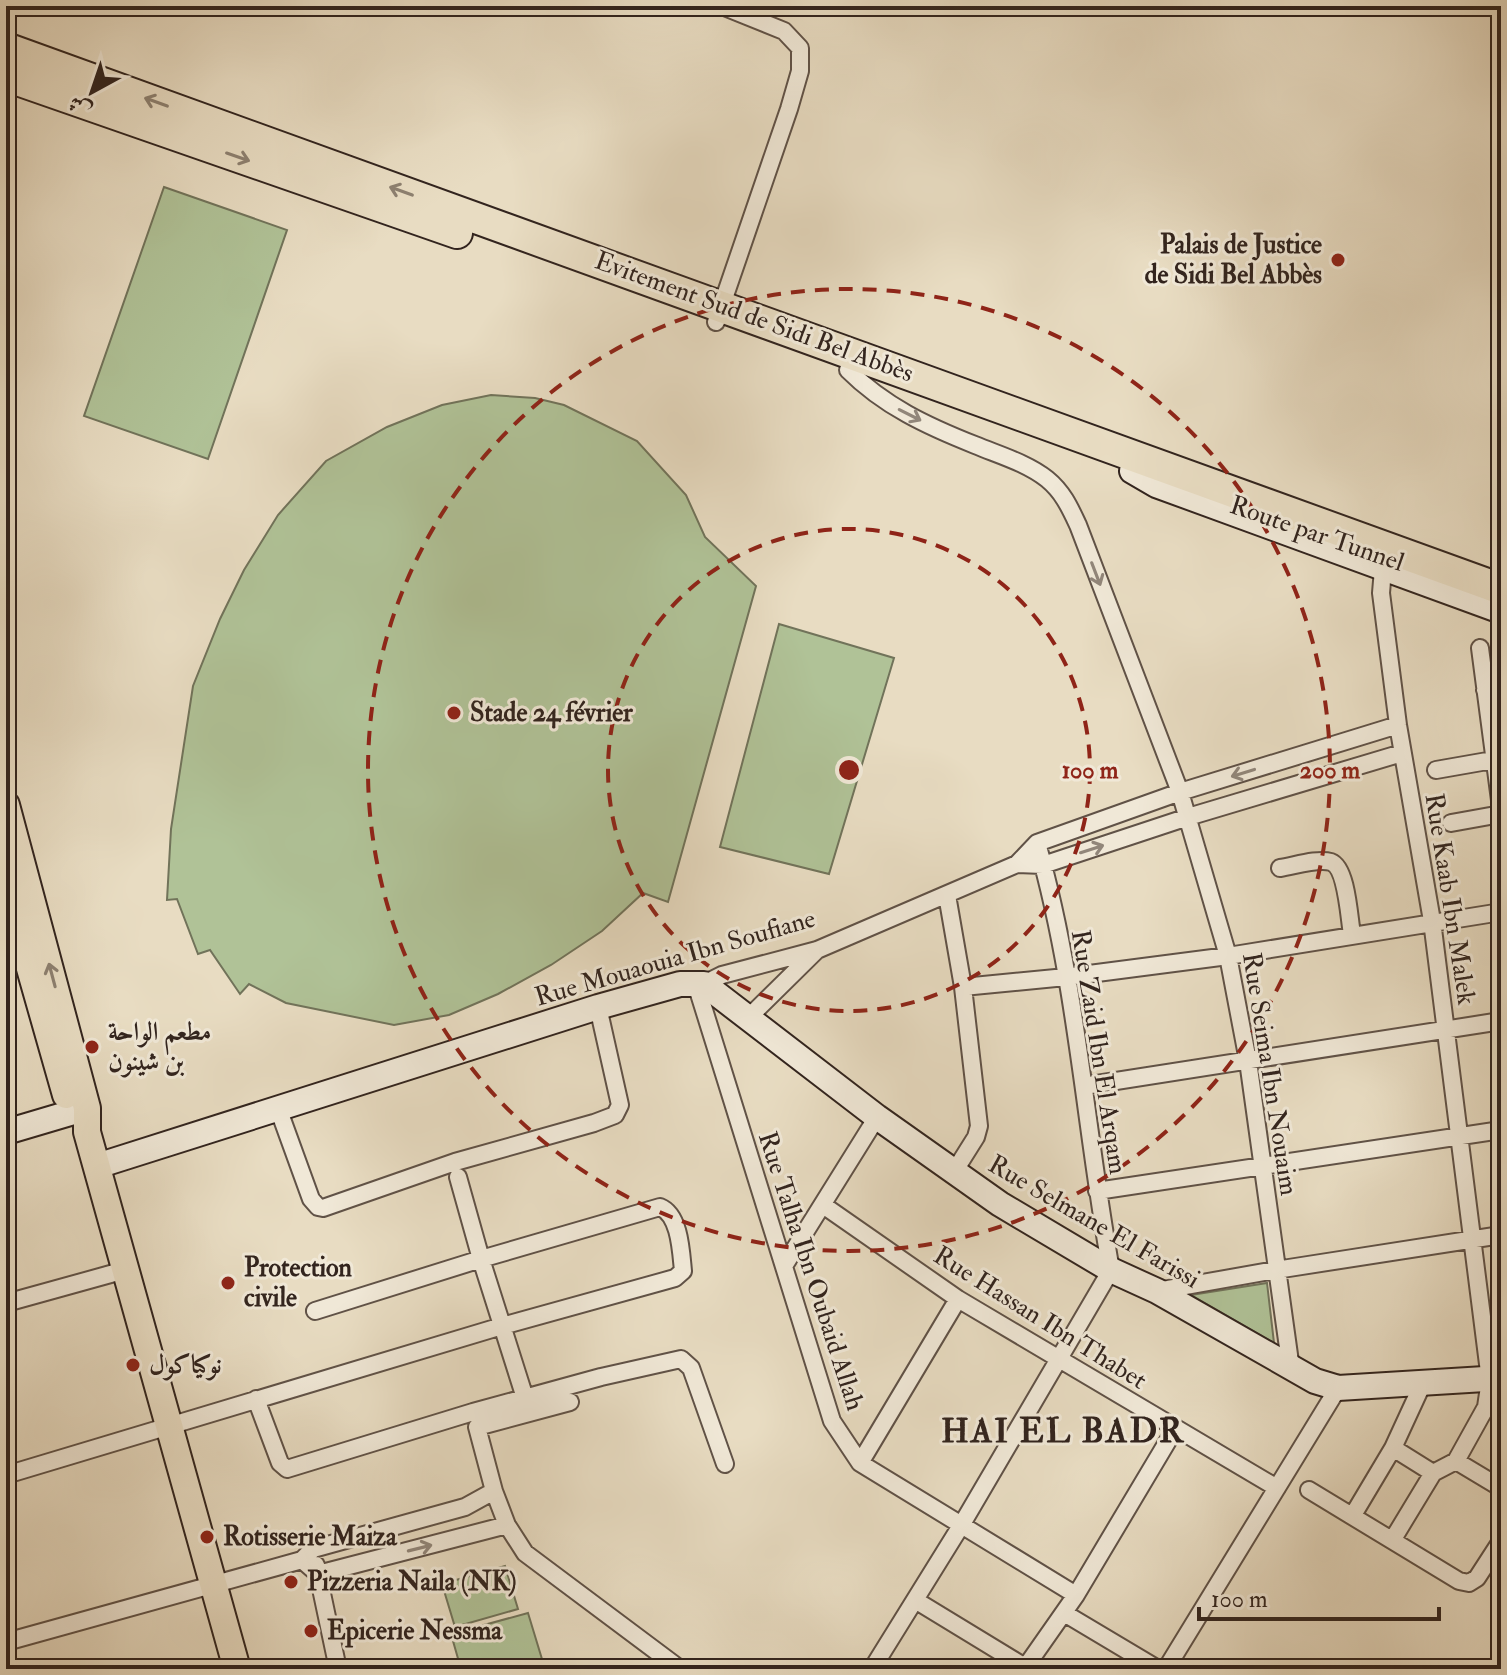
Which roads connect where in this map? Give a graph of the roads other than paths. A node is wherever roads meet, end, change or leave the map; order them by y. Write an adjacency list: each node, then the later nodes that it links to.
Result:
1 (722, 6): 4 (street)
2 (6, 48): 4 (highway, Evitement Sud de Sidi Bel Abbès, one-way to 2)
3 (6, 76): 4 (highway, Evitement Sud de Sidi Bel Abbès, one-way to 4)
4 (719, 314): 5 (highway, Evitement Sud de Sidi Bel Abbès)
5 (831, 356): 6 (highway, Evitement Sud de Sidi Bel Abbès); 18 (street, Rue Seima Ibn Nouaim, one-way to 18)
6 (1132, 462): 7 (street); 8 (street); 9 (highway, Evitement Sud de Sidi Bel Abbès); 10 (highway, Route par Tunnel)
7 (1383, 569): 11 (street); 14 (street, Rue Kaab Ibn Malek)
8 (1501, 578)
9 (1501, 589)
10 (1501, 598)
11 (1501, 611)
12 (1480, 648): 13 (street)
13 (1493, 689): 16 (street)
14 (1398, 725): 15 (street, Rue Kaab Ibn Malek); 18 (street, one-way to 18)
15 (1402, 753): 21 (street, Rue Mouaouia Ibn Soufiane); 30 (street, Rue Kaab Ibn Malek)
16 (1493, 760): 17 (street); 20 (street)
17 (1436, 770)
18 (1180, 792): 21 (street, Rue Seima Ibn Nouaim); 23 (street)
19 (6, 805): 46 (main road, one-way to 19)
20 (1501, 811): 22 (street)
21 (1188, 817): 25 (street, Rue Mouaouia Ibn Soufiane, one-way to 21); 33 (street, Rue Seima Ibn Nouaim)
22 (1451, 823)
23 (1037, 843): 24 (street); 25 (street, Rue Zaid Ibn El Arqam)
24 (1017, 864): 25 (street, Rue Mouaouia Ibn Soufiane); 28 (street, Rue Mouaouia Ibn Soufiane)
25 (1043, 865): 35 (street, Rue Zaid Ibn El Arqam)
26 (1280, 868): 31 (street)
27 (6, 884): 34 (main road)
28 (947, 895): 32 (street, Rue Mouaouia Ibn Soufiane); 37 (street)
29 (1501, 912): 30 (street)
30 (1432, 921): 31 (street); 41 (street, Rue Kaab Ibn Malek)
31 (1352, 934): 33 (street)
32 (817, 950): 36 (street, Rue Mouaouia Ibn Soufiane); 39 (street)
33 (1228, 956): 35 (street); 42 (street, Rue Seima Ibn Nouaim)
34 (16, 958): 46 (main road)
35 (1066, 977): 37 (street); 43 (street, Rue Zaid Ibn El Arqam)
36 (700, 984): 38 (street, Rue Mouaouia Ibn Soufiane); 39 (street, Rue Selmane El Farissi); 59 (street, Rue Talha Ibn Oubaid Allah)
37 (963, 987): 52 (street)
38 (598, 1007): 44 (street, Rue Mouaouia Ibn Soufiane); 44 (street)
39 (748, 1018): 45 (street, Rue Selmane El Farissi)
40 (1501, 1021): 41 (street)
41 (1445, 1029): 42 (street); 49 (street, Rue Kaab Ibn Malek)
42 (1248, 1061): 43 (street); 50 (street, Rue Seima Ibn Nouaim)
43 (1084, 1086): 54 (street, Rue Zaid Ibn El Arqam)
44 (278, 1108): 51 (street, Rue Mouaouia Ibn Soufiane)
45 (877, 1117): 52 (street, Rue Selmane El Farissi); 55 (street)
46 (82, 1118): 48 (street); 51 (main road)
47 (1501, 1130): 49 (street)
48 (6, 1132)
49 (1459, 1137): 50 (street); 57 (street, Rue Kaab Ibn Malek)
50 (1262, 1165): 54 (street); 62 (street, Rue Seima Ibn Nouaim)
51 (97, 1166): 60 (main road)
52 (954, 1172): 61 (street, Rue Selmane El Farissi)
53 (458, 1177): 58 (street)
54 (1097, 1191): 61 (street, Rue Zaid Ibn El Arqam)
55 (823, 1205): 59 (street); 64 (street, Rue Hassan Ibn Thabet)
56 (1501, 1235): 57 (street)
57 (1472, 1240): 62 (street); 70 (street, Rue Kaab Ibn Malek)
58 (481, 1259): 66 (street); 67 (street); 67 (street)
59 (784, 1266): 80 (street, Rue Talha Ibn Oubaid Allah)
60 (125, 1270): 65 (street); 76 (main road)
61 (1111, 1270): 63 (street, Rue Selmane El Farissi); 68 (street)
62 (1276, 1270): 63 (street); 69 (street, Rue Seima Ibn Nouaim)
63 (1157, 1291): 69 (street, Rue Selmane El Farissi)
64 (958, 1299): 68 (street, Rue Hassan Ibn Thabet); 80 (street)
65 (6, 1303)
66 (315, 1311)
67 (502, 1326): 73 (street); 74 (street)
68 (1060, 1360): 77 (street, Rue Hassan Ibn Thabet); 90 (street)
69 (1291, 1369): 72 (street, Rue Selmane El Farissi)
70 (1496, 1379): 71 (street, Rue Selmane El Farissi); 79 (street)
71 (1423, 1383): 72 (street, Rue Selmane El Farissi); 78 (street)
72 (1338, 1388): 84 (street)
73 (525, 1398): 74 (street); 81 (street)
74 (256, 1399): 76 (street)
75 (570, 1402): 87 (street)
76 (169, 1427): 83 (street); 96 (main road)
77 (1175, 1429): 84 (street, Rue Hassan Ibn Thabet); 97 (street)
78 (1393, 1448): 82 (street); 89 (street)
79 (1456, 1461): 82 (street); 85 (street)
80 (860, 1463): 90 (street, Rue Talha Ibn Oubaid Allah)
81 (725, 1464)
82 (1433, 1473): 92 (street)
83 (6, 1475)
84 (1277, 1488): 106 (street)
85 (1501, 1488)
86 (1309, 1490): 89 (street)
87 (494, 1491): 88 (street); 91 (street)
88 (465, 1507): 91 (street); 94 (street)
89 (1353, 1515): 92 (street)
90 (962, 1524): 97 (street, Rue Talha Ibn Oubaid Allah); 98 (street)
91 (500, 1527): 95 (street, one-way to 91); 103 (street)
92 (1393, 1539): 93 (street)
93 (1501, 1541)
94 (308, 1555): 95 (street); 96 (street)
95 (318, 1574): 102 (street)
96 (213, 1586): 100 (street); 101 (main road)
97 (1076, 1595): 99 (street)
98 (915, 1600): 99 (street); 104 (street)
99 (1064, 1613): 105 (street)
100 (6, 1642)
101 (237, 1669)
102 (338, 1669)
103 (680, 1669)
104 (872, 1669)
105 (1158, 1669)
106 (1166, 1669)

